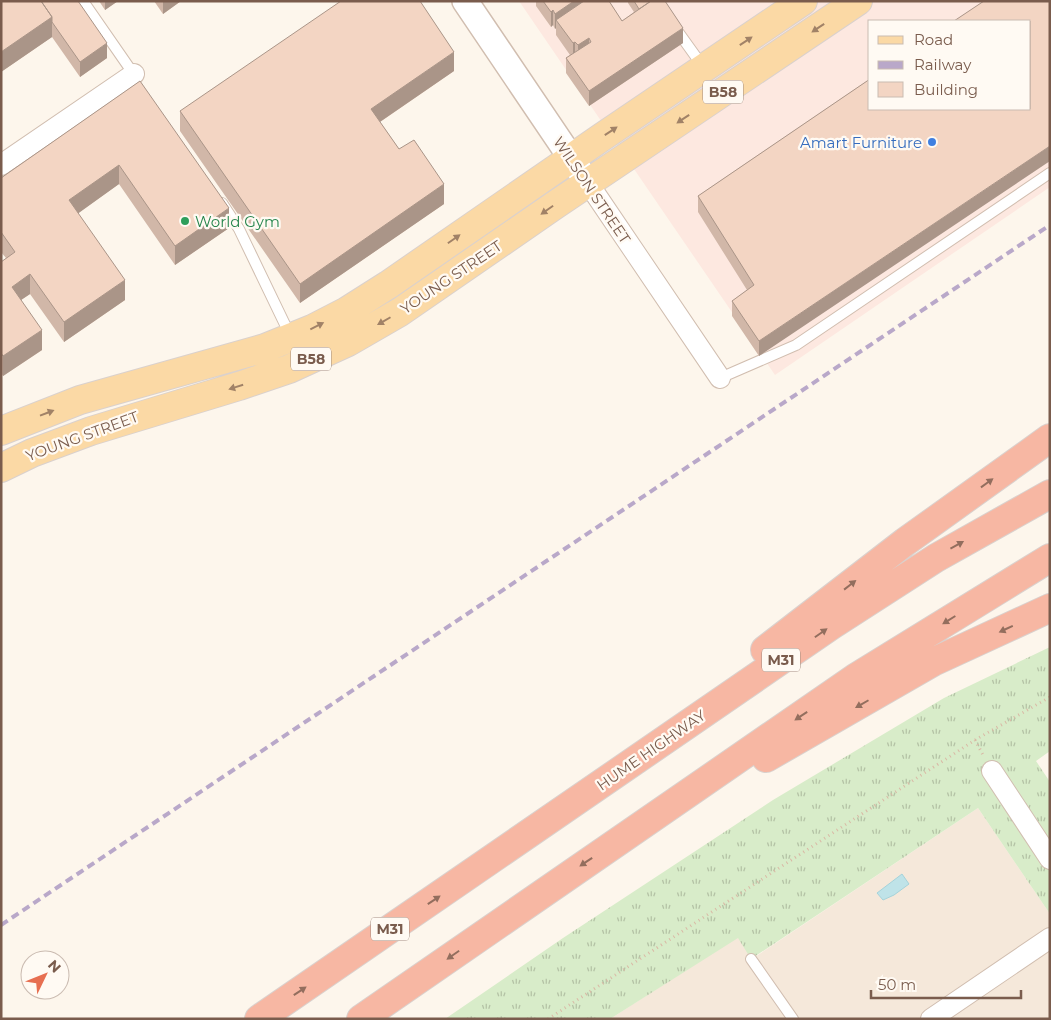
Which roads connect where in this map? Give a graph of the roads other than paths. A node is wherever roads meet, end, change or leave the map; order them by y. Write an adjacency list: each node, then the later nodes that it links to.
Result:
1 (83, 1): 7 (lane)
2 (465, 1): 8 (street, WILSON STREET)
3 (803, 1): 6 (main road, YOUNG STREET / B58, one-way to 3)
4 (858, 1): 11 (main road, YOUNG STREET / B58, one-way to 11)
5 (673, 24): 6 (lane)
6 (704, 69): 8 (main road, YOUNG STREET / B58, one-way to 6)
7 (136, 78): 9 (street)
8 (571, 159): 11 (street, WILSON STREET); 13 (main road, YOUNG STREET / B58, one-way to 8)
9 (1, 165)
10 (1050, 173): 14 (lane)
11 (588, 183): 14 (street, WILSON STREET); 17 (main road, YOUNG STREET / B58, one-way to 17)
12 (218, 198): 13 (lane)
13 (291, 338): 15 (main road, YOUNG STREET / B58, one-way to 13)
14 (720, 378)
15 (1, 431)
16 (1050, 438): 23 (highway, one-way to 16)
17 (1, 468)
18 (1050, 494): 23 (highway, HUME HIGHWAY / M31, one-way to 18)
19 (1050, 558): 22 (highway, one-way to 22)
20 (1050, 608): 22 (highway, one-way to 22)
21 (992, 771): 24 (street)
22 (626, 835): 28 (highway, one-way to 28)
23 (521, 840): 27 (highway, HUME HIGHWAY / M31, one-way to 23)
24 (1050, 859)
25 (1050, 938): 30 (street)
26 (752, 959): 29 (lane)
27 (259, 1019)
28 (361, 1019)
29 (793, 1019)
30 (931, 1019)

